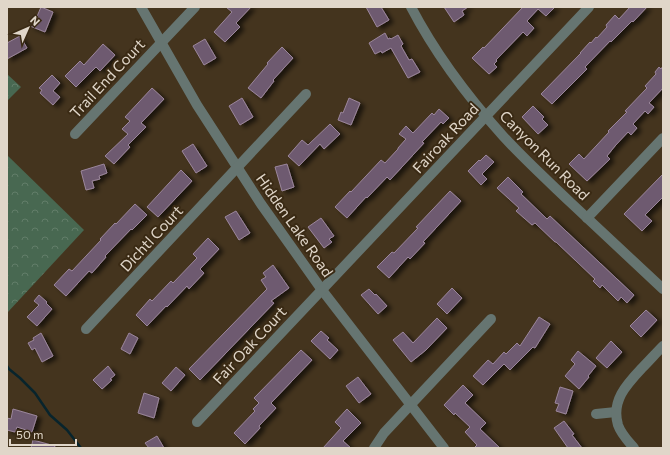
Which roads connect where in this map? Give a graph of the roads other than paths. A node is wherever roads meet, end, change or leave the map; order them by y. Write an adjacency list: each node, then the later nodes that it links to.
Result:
1 (141, 7): 5 (street, Hidden Lake Road)
2 (195, 7): 5 (street, Trail End Court)
3 (411, 7): 7 (street, Canyon Run Road)
4 (589, 7): 7 (street, Fairoak Road)
5 (161, 43): 8 (street, Trail End Court); 10 (street, Hidden Lake Road)
6 (306, 94): 10 (street, Dichtl Court)
7 (486, 117): 11 (street, Canyon Run Road); 13 (street, Fairoak Road)
8 (75, 134)
9 (663, 138): 11 (street)
10 (238, 167): 13 (street, Hidden Lake Road); 15 (street, Dichtl Court)
11 (587, 218): 12 (street, Canyon Run Road)
12 (663, 289)
13 (322, 290): 17 (street, Hidden Lake Road); 20 (street, Fair Oak Court)
14 (491, 319): 17 (street)
15 (86, 329)
16 (663, 346): 18 (street)
17 (410, 405): 21 (street); 22 (street, Hidden Lake Road)
18 (616, 412): 19 (street); 23 (street)
19 (596, 414)
20 (197, 422)
21 (374, 448)
22 (444, 448)
23 (634, 448)

